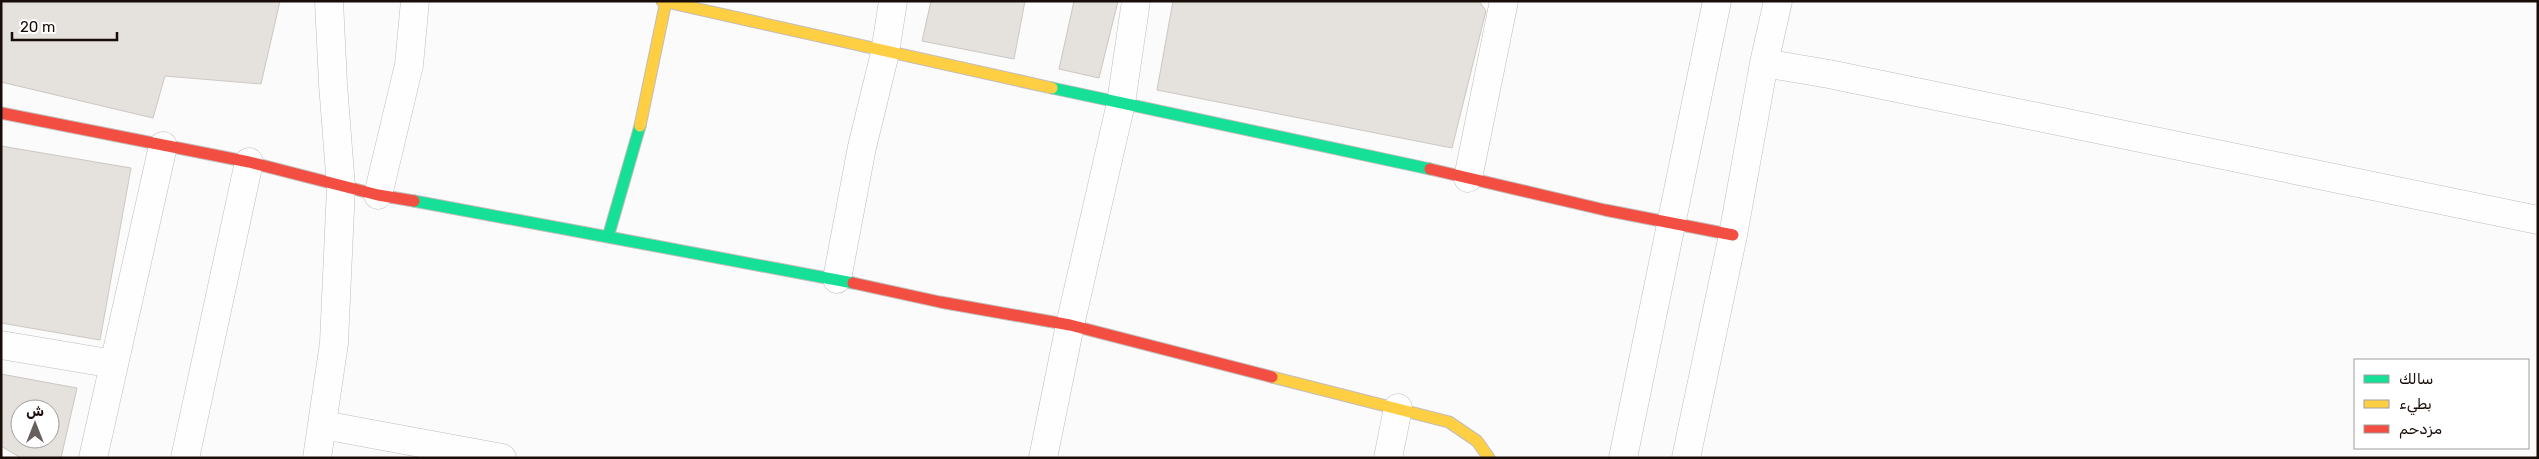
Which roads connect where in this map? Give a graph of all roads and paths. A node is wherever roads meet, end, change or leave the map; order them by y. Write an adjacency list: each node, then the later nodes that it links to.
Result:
1 (329, 1): 16 (street)
2 (415, 1): 17 (street)
3 (893, 1): 9 (street)
4 (1136, 1): 11 (street)
5 (1504, 1): 15 (street)
6 (1716, 1): 19 (street)
7 (1778, 1): 10 (street)
8 (665, 2): 9 (street); 21 (street)
9 (885, 53): 11 (street); 22 (street)
10 (1764, 63): 18 (street); 20 (street)
11 (1120, 102): 15 (street); 23 (street)
12 (1, 113): 13 (street)
13 (163, 146): 14 (street); 25 (street)
14 (249, 162): 16 (street); 29 (street)
15 (1468, 178): 19 (street)
16 (341, 187): 17 (street); 27 (street)
17 (378, 195): 21 (street)
18 (2538, 220)
19 (1671, 225): 20 (street); 35 (street)
20 (1733, 235): 36 (street)
21 (608, 237): 22 (street)
22 (837, 279): 23 (street)
23 (1070, 325): 26 (street); 32 (street)
24 (1, 345): 25 (street)
25 (114, 364): 28 (street)
26 (1398, 408): 33 (street); 34 (street)
27 (323, 426): 30 (street); 31 (street)
28 (93, 458)
29 (185, 458)
30 (317, 458)
31 (502, 458)
32 (1043, 458)
33 (1388, 458)
34 (1489, 458)
35 (1623, 458)
36 (1686, 458)

